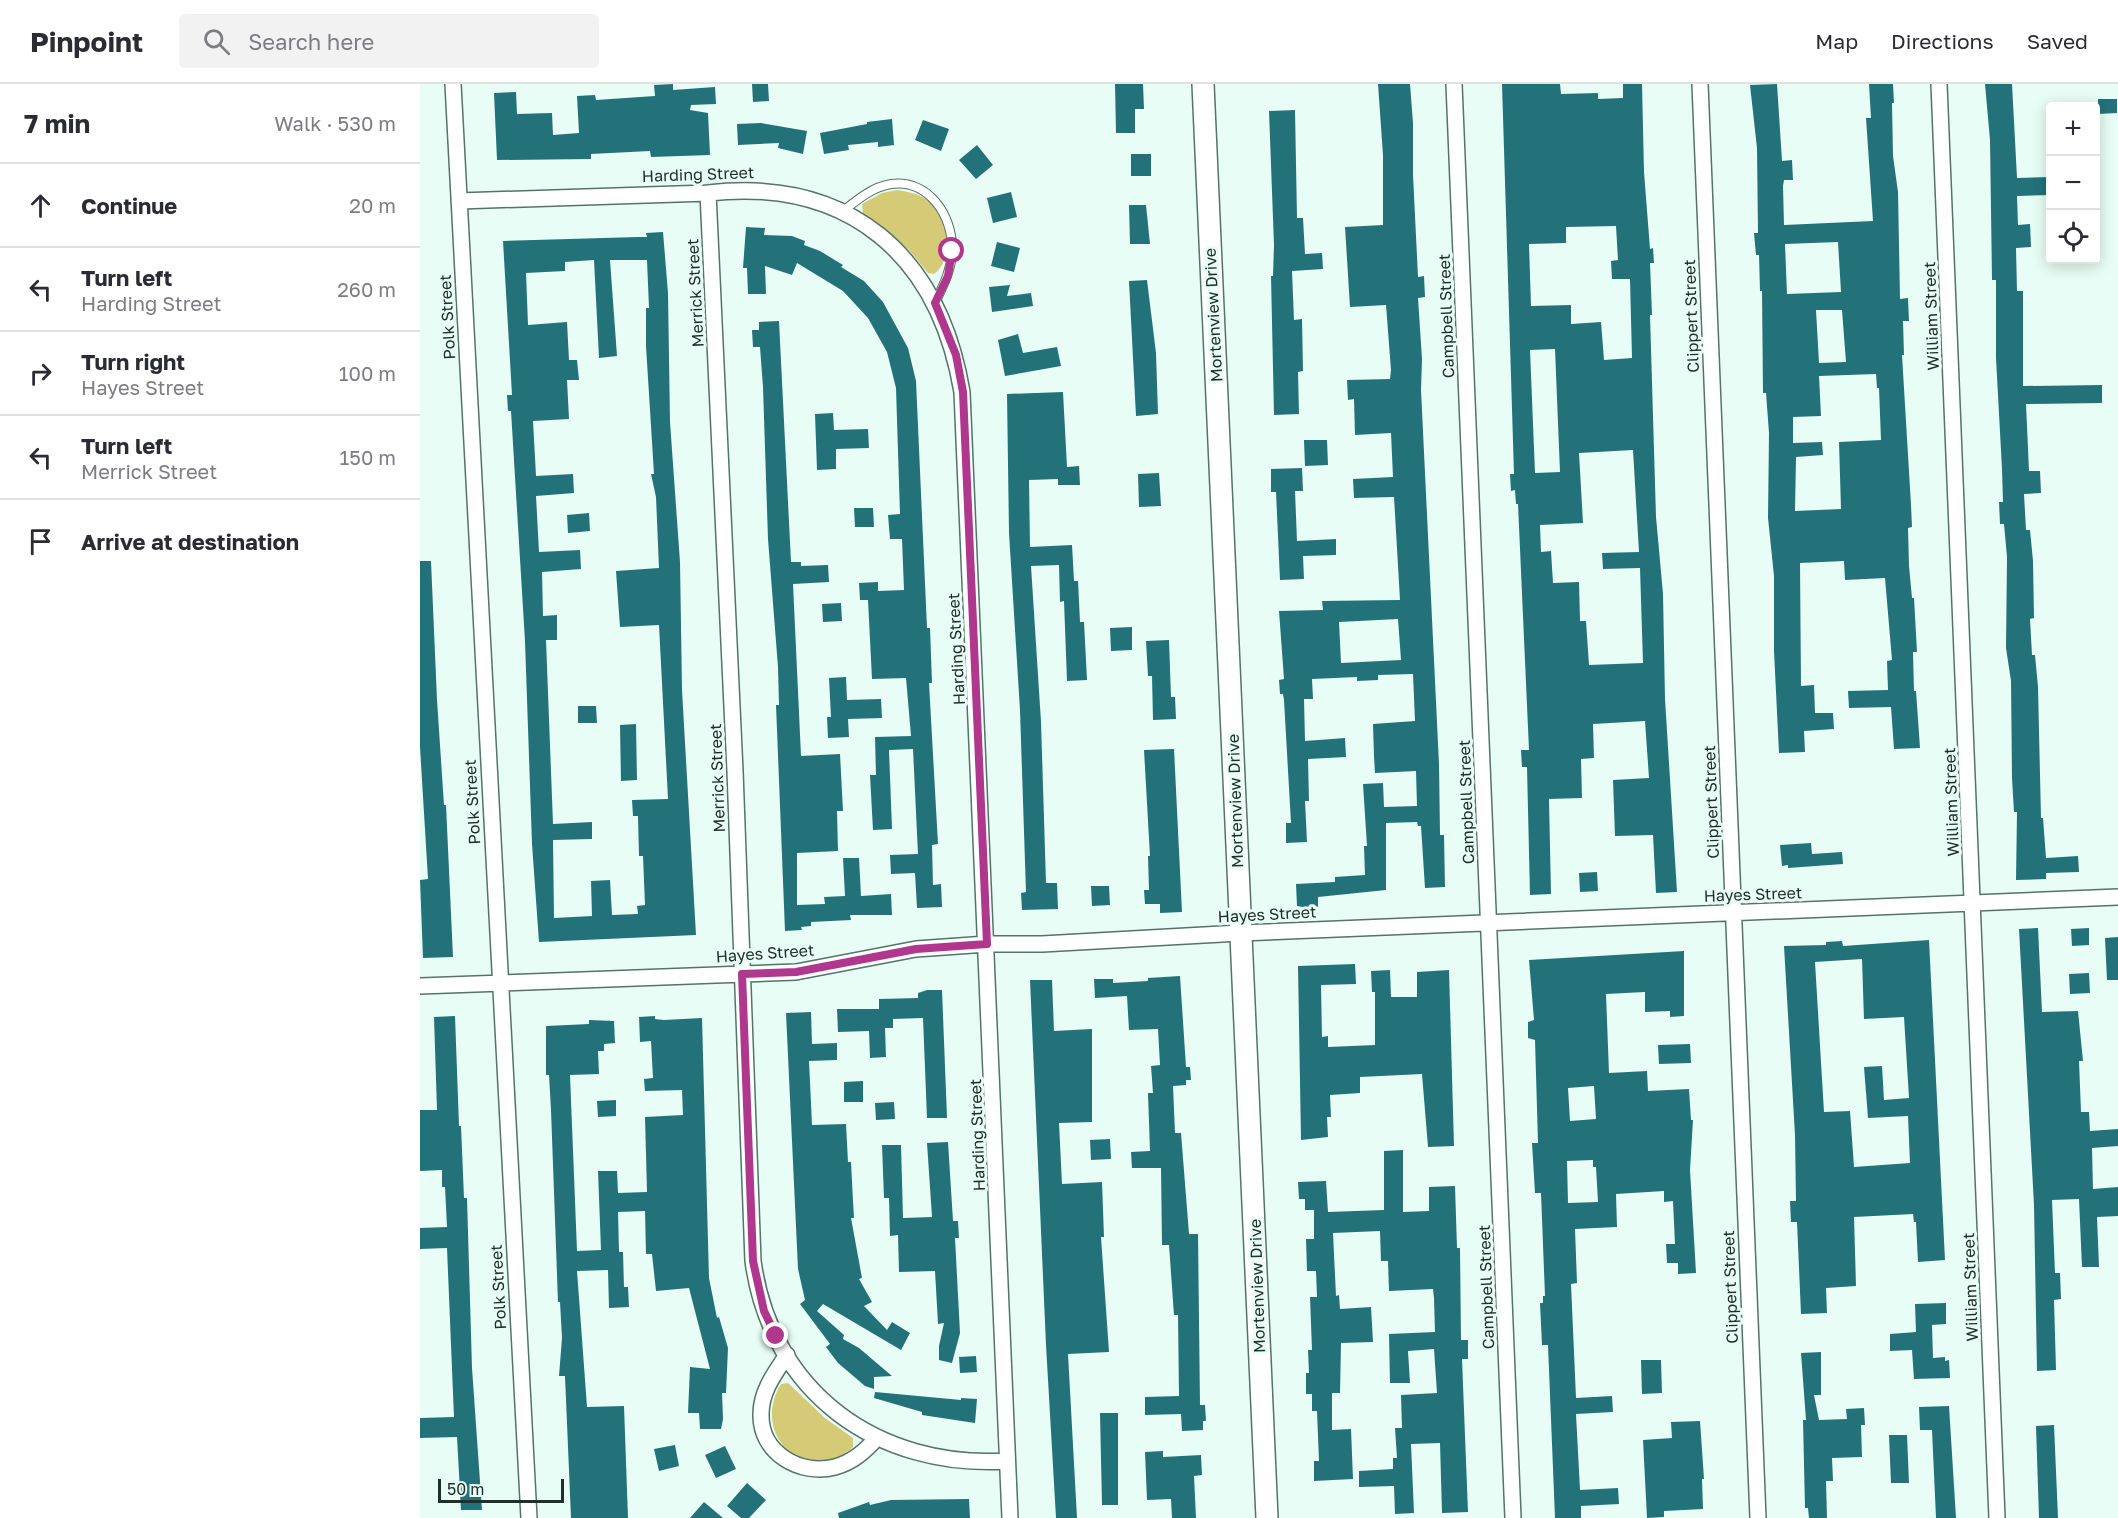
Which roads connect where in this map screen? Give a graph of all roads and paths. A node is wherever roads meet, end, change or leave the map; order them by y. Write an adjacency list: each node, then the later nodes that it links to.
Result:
1 (453, 84): 7 (street, Polk Street)
2 (1203, 84): 14 (street, Mortenview Drive)
3 (1454, 84): 13 (street, Campbell Street)
4 (1700, 84): 12 (street, Clippert Street)
5 (1939, 84): 11 (street, William Street)
6 (708, 193): 7 (street, Harding Street); 8 (street, Harding Street); 16 (street, Merrick Street)
7 (459, 201): 17 (street, Polk Street)
8 (842, 212): 9 (street, Harding Street); 9 (lane)
9 (935, 303): 15 (street, Harding Street)
10 (2118, 897): 11 (street, Hayes Street)
11 (1973, 902): 12 (street, Hayes Street); 27 (street, William Street)
12 (1733, 912): 13 (street, Hayes Street); 26 (street, Clippert Street)
13 (1489, 922): 14 (street, Hayes Street); 25 (street, Campbell Street)
14 (1240, 933): 15 (street, Hayes Street); 24 (street, Mortenview Drive)
15 (987, 944): 16 (street, Hayes Street); 21 (street, Harding Street)
16 (742, 974): 17 (street, Hayes Street); 19 (street, Merrick Street)
17 (500, 982): 18 (street, Hayes Street); 22 (street, Polk Street)
18 (420, 986)
19 (787, 1355): 20 (street, Merrick Street); 20 (street)
20 (877, 1438): 21 (street, Merrick Street)
21 (1007, 1461): 23 (street, Harding Street)
22 (529, 1518)
23 (1010, 1518)
24 (1267, 1518)
25 (1513, 1518)
26 (1758, 1518)
27 (1997, 1518)

